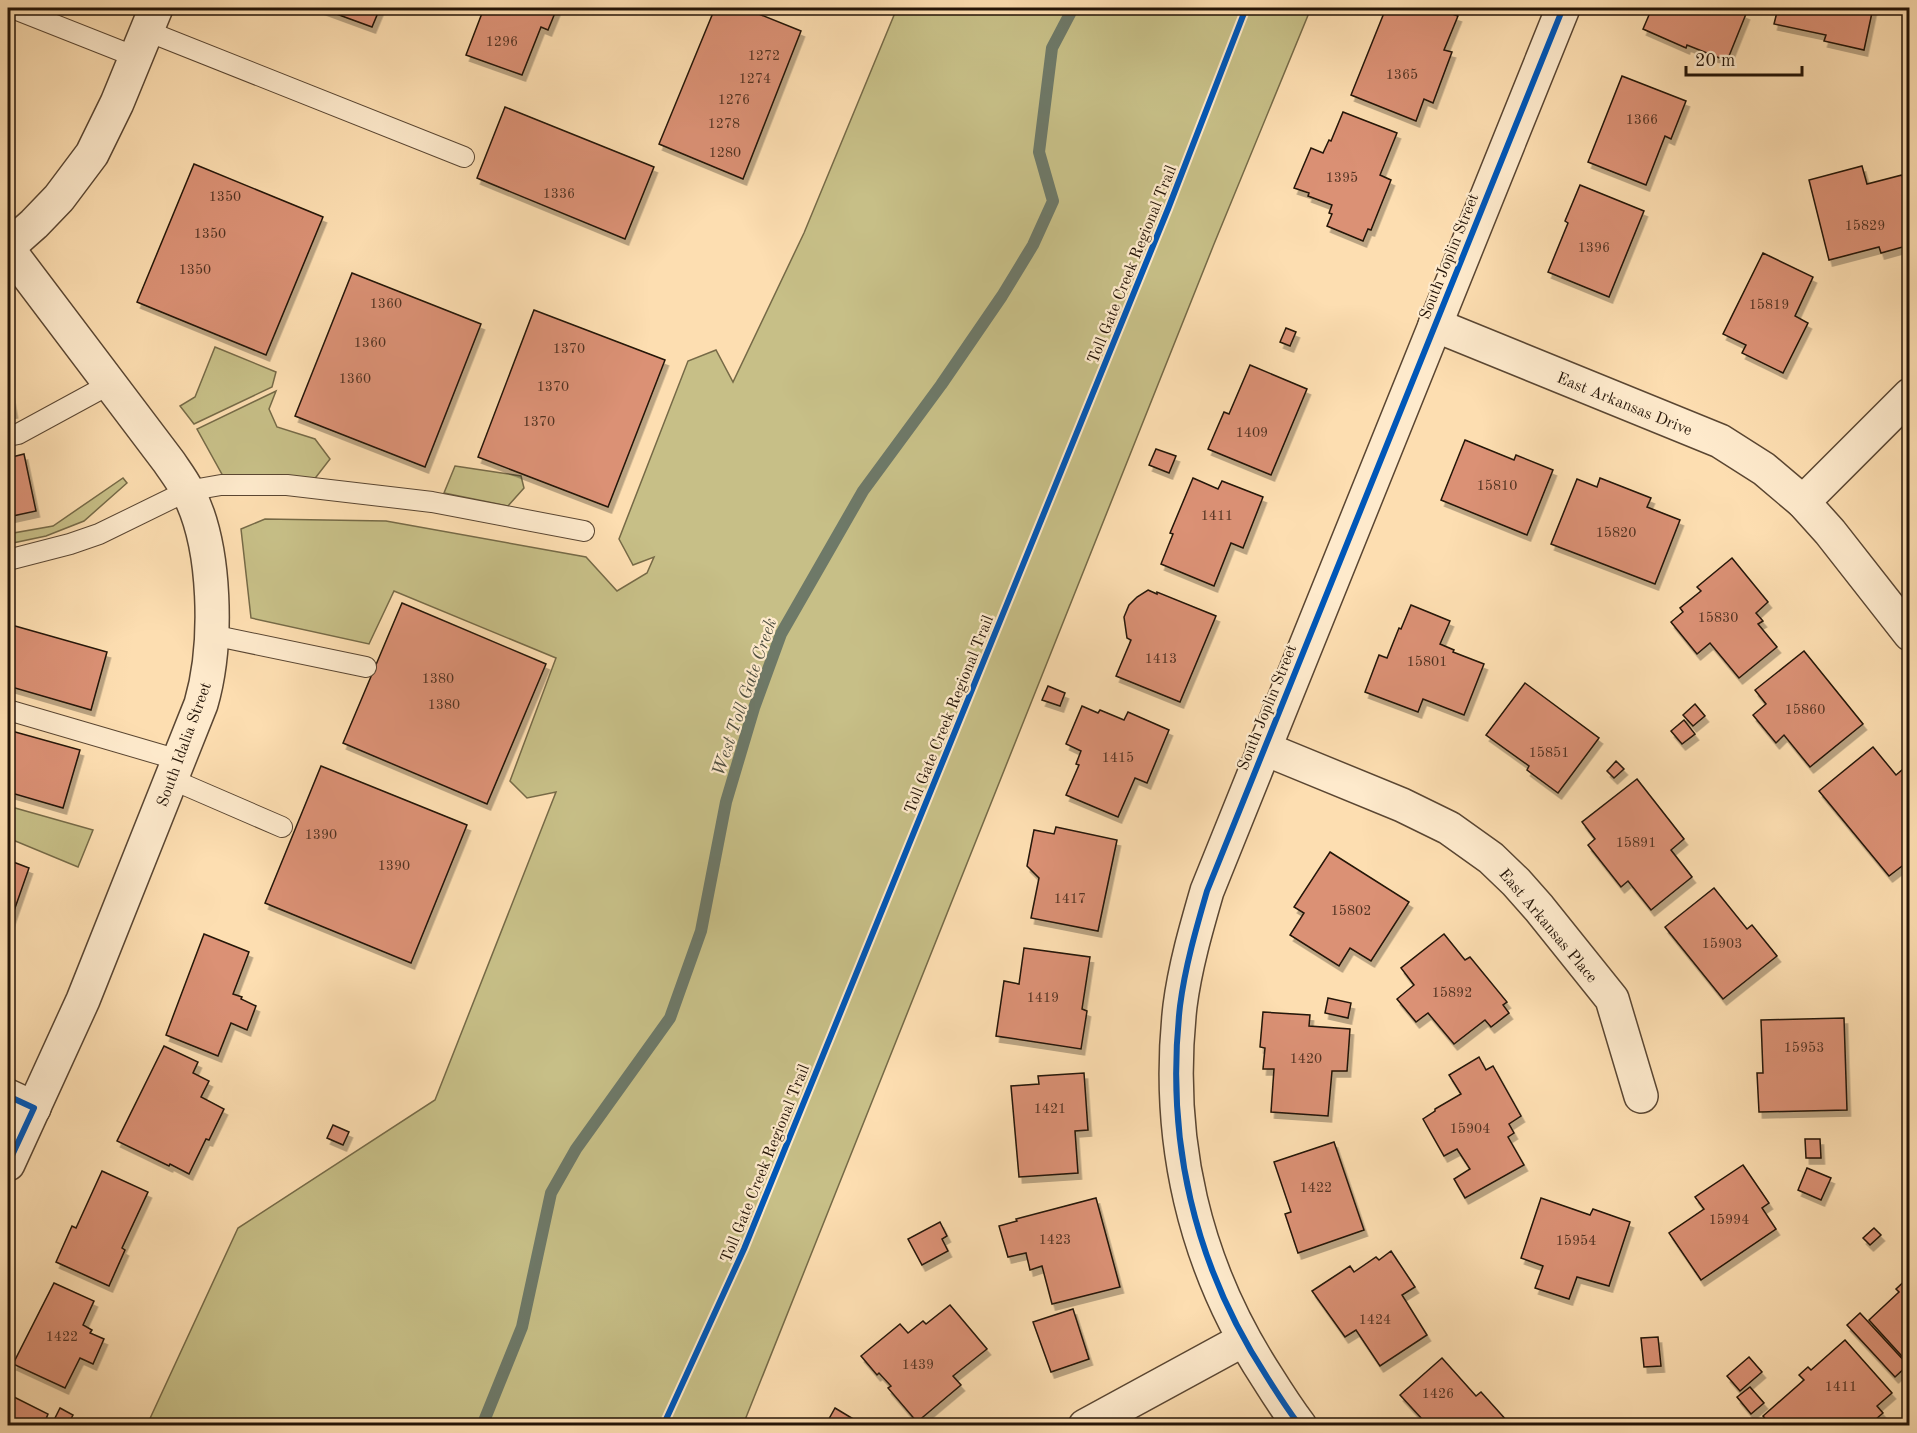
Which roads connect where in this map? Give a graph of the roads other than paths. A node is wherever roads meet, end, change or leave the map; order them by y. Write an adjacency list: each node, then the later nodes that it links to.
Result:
1 (12, 8): 3 (lane)
2 (1563, 8): 6 (street, South Joplin Street)
3 (146, 32): 4 (lane); 5 (street, South Idalia Street)
4 (464, 157)
5 (8, 248): 7 (street, South Idalia Street)
6 (1435, 325): 11 (street, East Arkansas Drive); 18 (street, South Joplin Street)
7 (110, 384): 9 (lane); 10 (street, South Idalia Street)
8 (1910, 395): 11 (street)
9 (8, 436)
10 (188, 490): 12 (lane); 13 (lane); 15 (street, South Idalia Street)
11 (1803, 502): 14 (street, East Arkansas Drive)
12 (584, 531)
13 (8, 560)
14 (1910, 634)
15 (212, 635): 16 (lane); 19 (street, South Idalia Street)
16 (366, 667)
17 (8, 710): 19 (lane)
18 (1263, 748): 21 (street, East Arkansas Place); 24 (street, South Joplin Street)
19 (175, 769): 20 (lane); 22 (street, South Idalia Street)
20 (282, 827)
21 (1641, 1096)
22 (21, 1102): 23 (street, South Idalia Street)
23 (8, 1164)
24 (1243, 1340): 25 (street); 26 (street, South Joplin Street)
25 (1085, 1425)
26 (1300, 1425)

